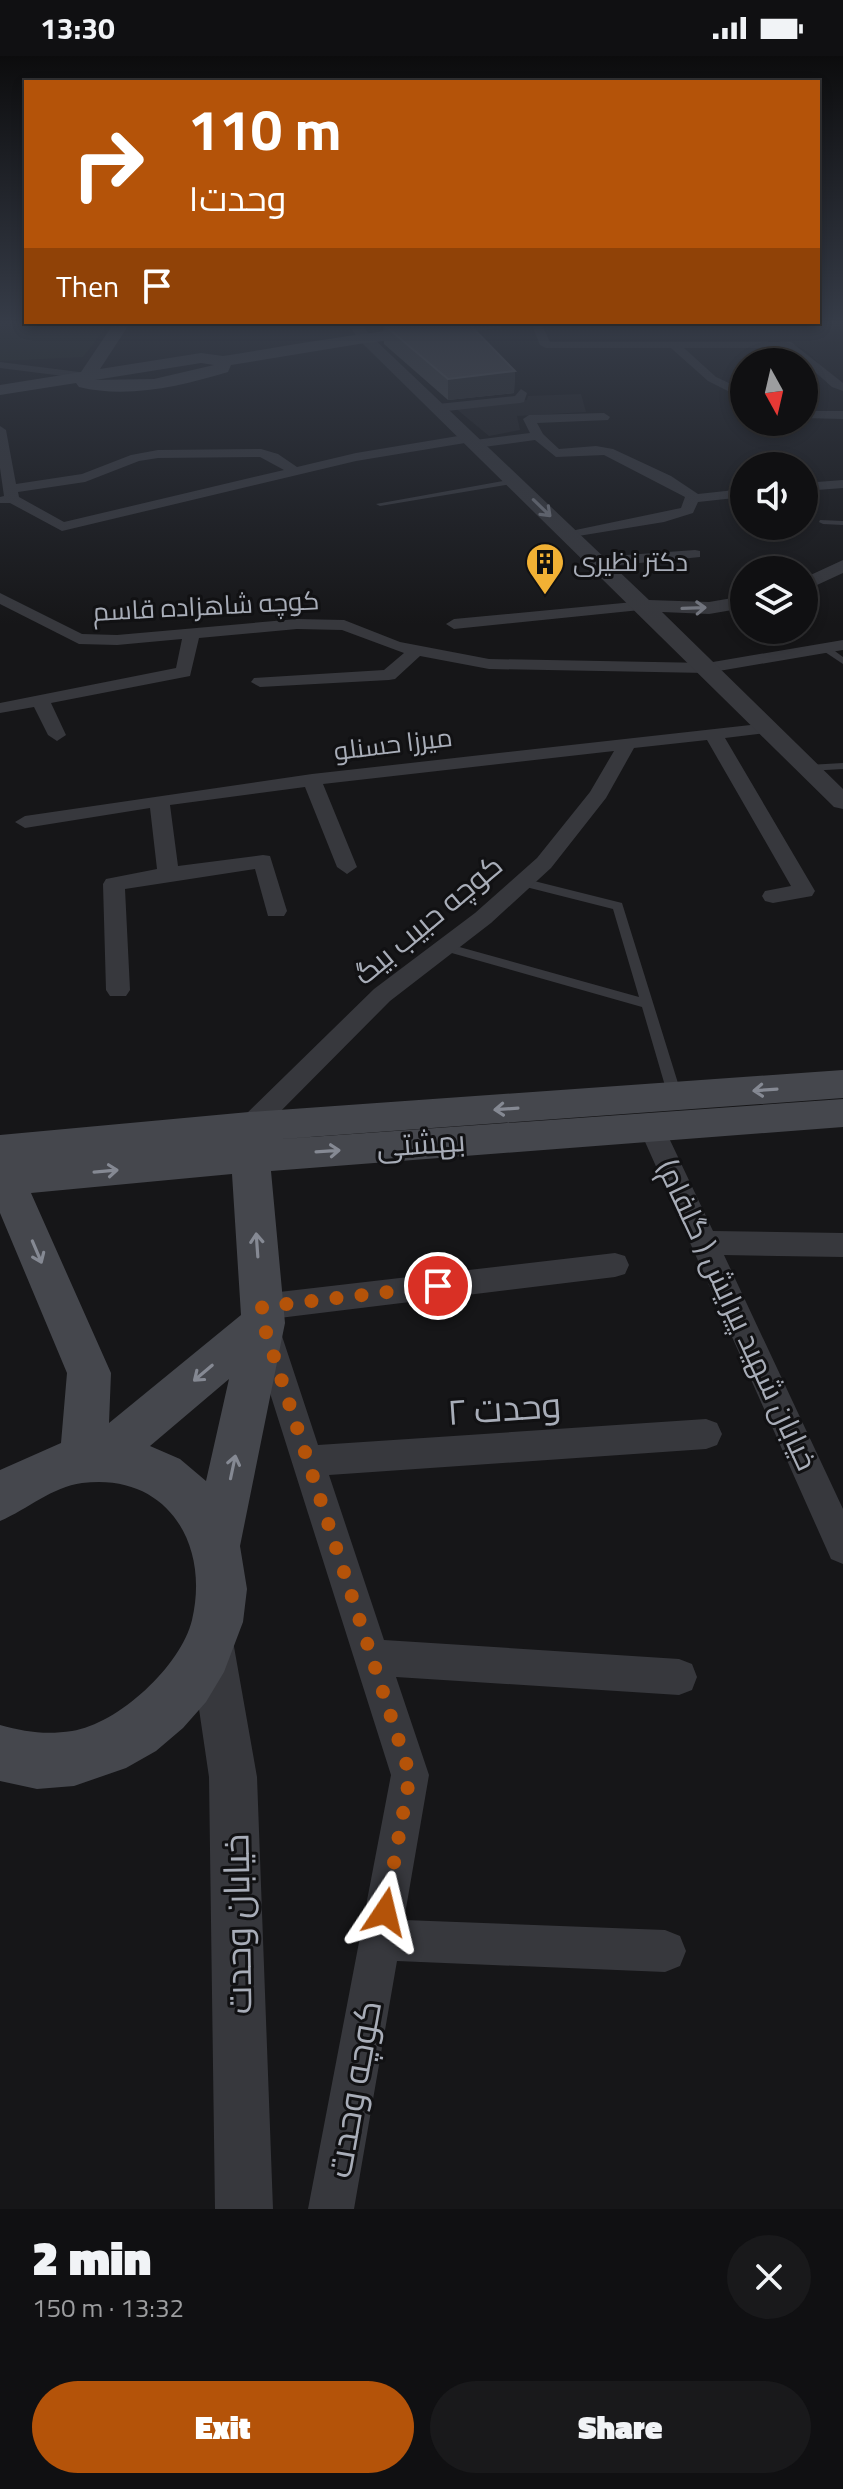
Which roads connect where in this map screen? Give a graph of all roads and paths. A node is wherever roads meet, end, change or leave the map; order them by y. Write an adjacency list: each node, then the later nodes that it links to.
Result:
1 (454, 423): 5 (street)
2 (531, 423): 4 (street)
3 (0, 430): 11 (street)
4 (538, 436): 5 (street); 12 (street)
5 (473, 441): 6 (street); 7 (street)
6 (296, 472): 11 (street); 11 (street)
7 (514, 481): 13 (lane); 16 (street, one-way to 16)
8 (843, 484): 9 (street)
9 (818, 486)
10 (730, 494): 12 (street)
11 (7, 496)
12 (695, 498): 16 (street)
13 (380, 504)
14 (823, 522): 15 (lane)
15 (843, 523)
16 (571, 535): 18 (street)
17 (695, 554): 18 (street)
18 (599, 562): 23 (street)
19 (843, 566): 20 (street)
20 (818, 578)
21 (0, 598): 25 (street, کوچه شاهزاده قاسم)
22 (730, 604): 23 (street, one-way to 22)
23 (644, 606): 24 (street); 30 (street)
24 (454, 624)
25 (192, 633): 28 (street, کوچه شاهزاده قاسم); 32 (street)
26 (843, 645): 27 (street, کوچه شاهزاده قاسم)
27 (825, 648): 29 (lane); 30 (street, کوچه شاهزاده قاسم)
28 (417, 650): 30 (street, کوچه شاهزاده قاسم); 31 (street)
29 (843, 661)
30 (707, 668): 34 (street)
31 (260, 682)
32 (40, 700): 33 (street); 36 (street)
33 (0, 708)
34 (768, 728): 35 (street, میرزا حسنلو); 39 (street)
35 (713, 734): 37 (street, میرزا حسنلو); 47 (street)
36 (57, 735)
37 (627, 744): 40 (street, میرزا حسنلو); 46 (street, کوچه حبیب بیگ)
38 (843, 766): 39 (lane)
39 (808, 768): 42 (street)
40 (312, 780): 41 (street, میرزا حسنلو); 44 (street)
41 (159, 800): 43 (street, میرزا حسنلو); 45 (street)
42 (843, 802)
43 (25, 822)
44 (347, 867)
45 (168, 874): 48 (street); 50 (street)
46 (522, 882): 49 (street, کوچه حبیب بیگ); 51 (lane)
47 (773, 896)
48 (276, 911)
49 (445, 947): 51 (lane); 56 (street, کوچه حبیب بیگ)
50 (118, 990)
51 (647, 1004): 53 (lane)
52 (843, 1084): 53 (main road, بهشتی, one-way to 53)
53 (675, 1096): 56 (main road, بهشتی, one-way to 56)
54 (843, 1113): 55 (main road, بهشتی)
55 (651, 1126): 56 (main road, بهشتی, one-way to 55); 58 (street, خیابان شهید پیرایش ( گلفام))
56 (249, 1142): 57 (main road, بهشتی); 61 (main road, one-way to 56)
57 (4, 1165): 63 (main road, one-way to 63)
58 (705, 1243): 59 (street); 67 (street, خیابان شهید پیرایش ( گلفام))
59 (843, 1245)
60 (615, 1265): 61 (street)
61 (262, 1315): 63 (main road, one-way to 63); 64 (street, کوچه وحدت); 66 (main road, one-way to 61)
62 (706, 1434): 64 (street, وحدت ۲)
63 (91, 1460): 65 (main road); 66 (main road)
64 (308, 1461): 69 (street, کوچه وحدت)
65 (13, 1482)
66 (217, 1543): 68 (main road)
67 (843, 1547)
68 (211, 1641): 71 (main road); 74 (street, خیابان وحدت)
69 (372, 1657): 70 (street); 72 (street, کوچه وحدت)
70 (679, 1677)
71 (14, 1761)
72 (380, 1940): 73 (street); 75 (street, کوچه وحدت)
73 (665, 1951)
74 (244, 2209)
75 (331, 2209)

